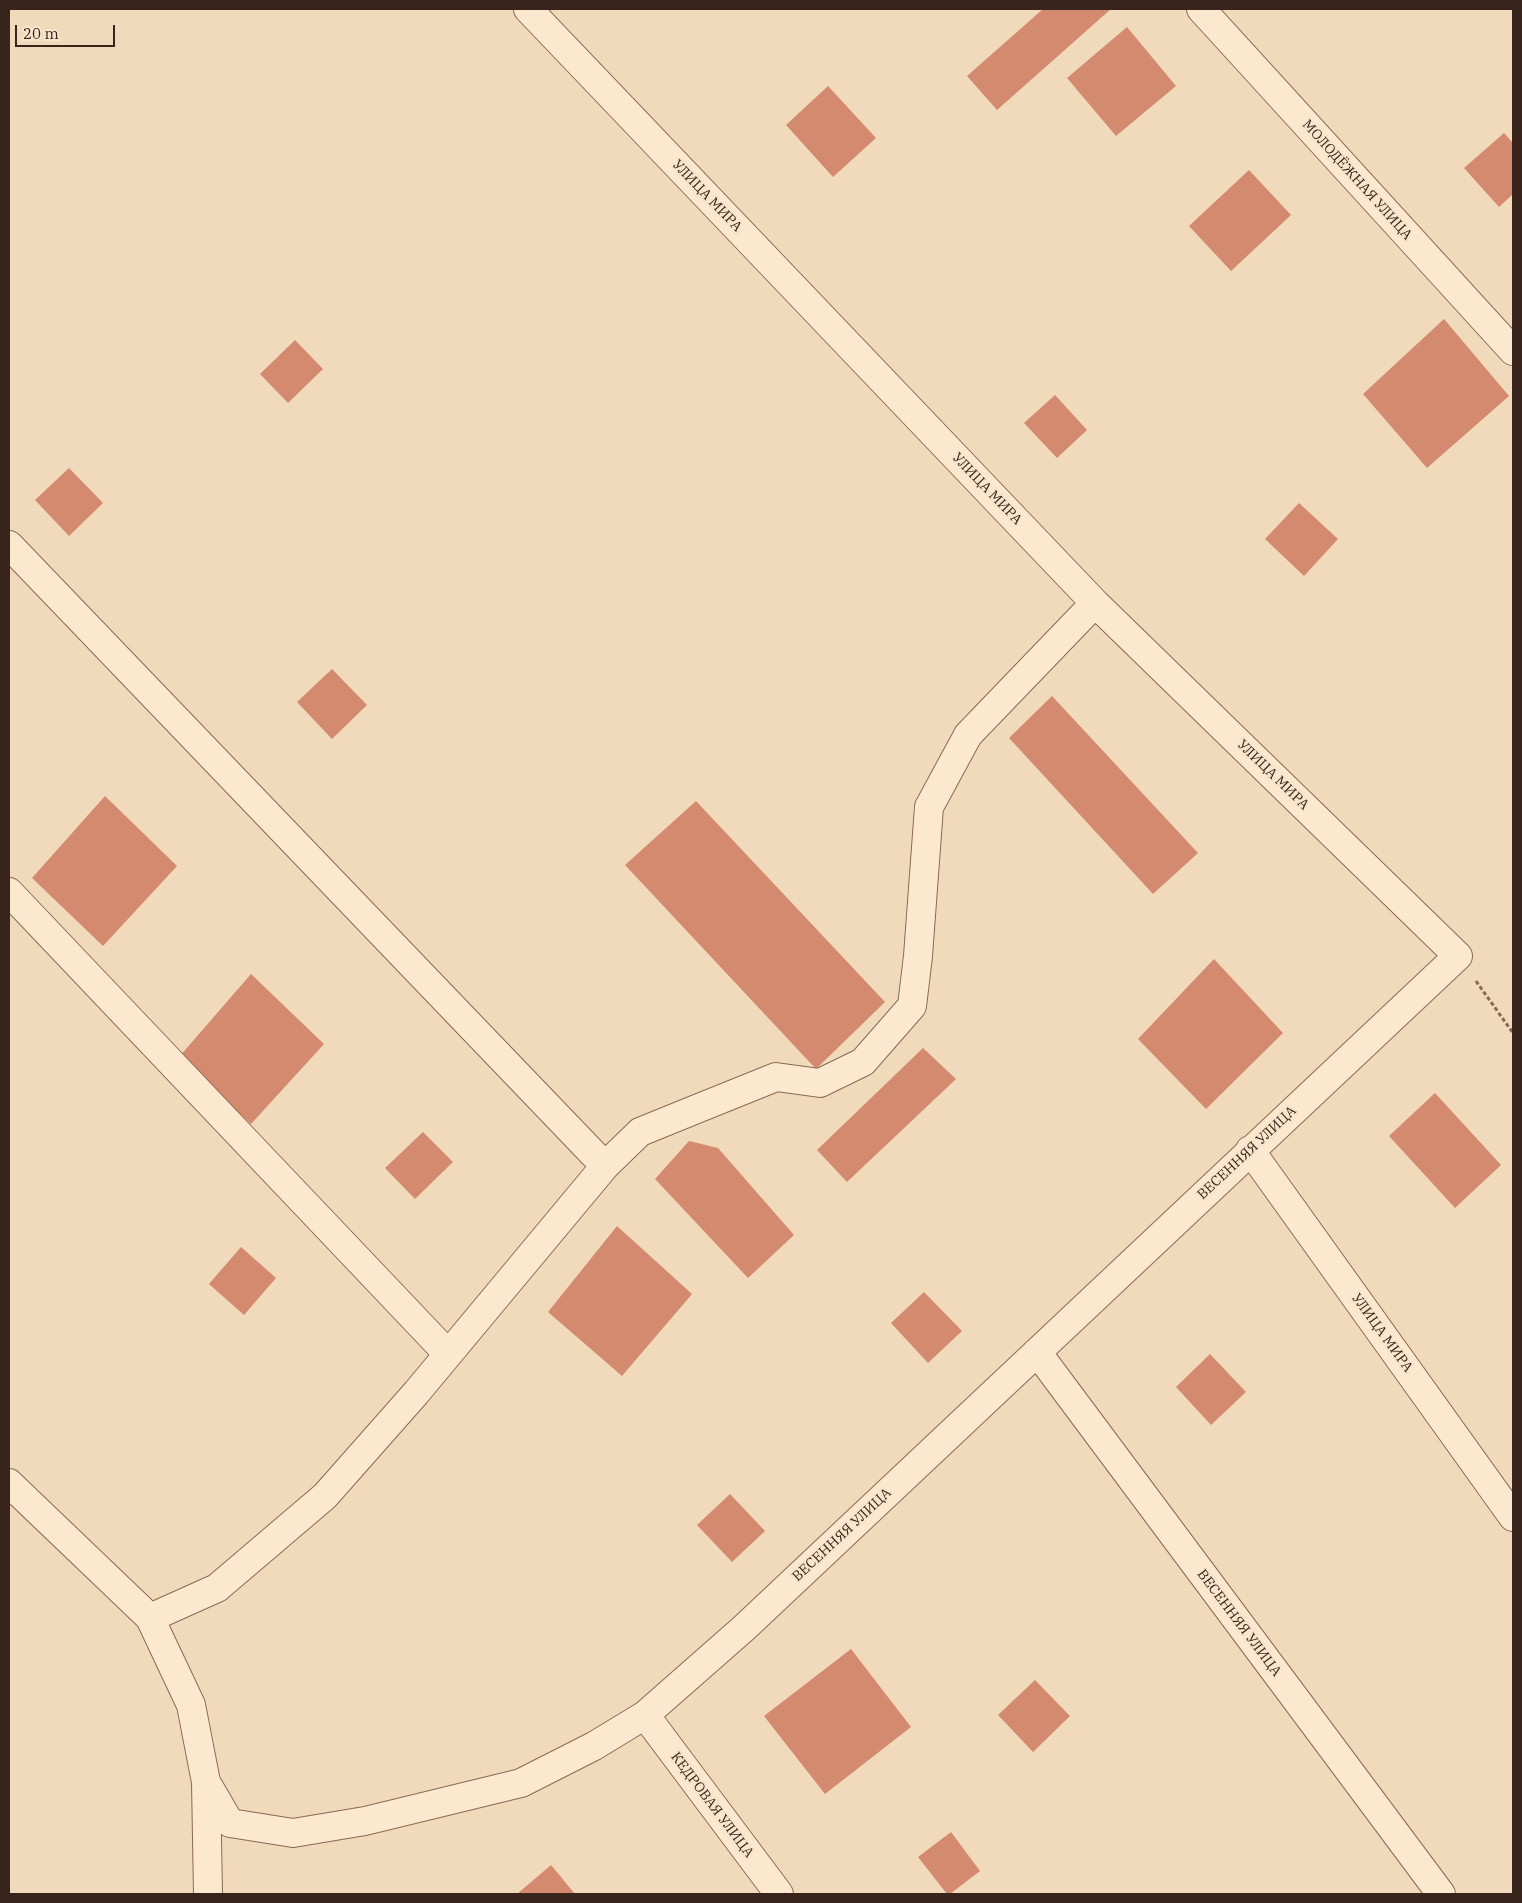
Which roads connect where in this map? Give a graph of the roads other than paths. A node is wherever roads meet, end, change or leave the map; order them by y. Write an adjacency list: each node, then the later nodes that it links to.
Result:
1 (528, 9): 5 (street, УЛИЦА МИРА)
2 (1201, 9): 3 (street, МОЛОДЁЖНАЯ УЛИЦА)
3 (1513, 351)
4 (9, 545): 9 (street)
5 (1095, 603): 7 (street, УЛИЦА МИРА); 9 (street)
6 (9, 892): 11 (street)
7 (1458, 956): 8 (street, ВЕСЕННЯЯ УЛИЦА)
8 (1250, 1150): 10 (street, ВЕСЕННЯЯ УЛИЦА); 13 (street, УЛИЦА МИРА)
9 (605, 1166): 11 (street)
10 (1037, 1352): 15 (street, ВЕСЕННЯЯ УЛИЦА); 19 (street, ВЕСЕННЯЯ УЛИЦА)
11 (448, 1354): 14 (street)
12 (9, 1484): 14 (street)
13 (1513, 1517)
14 (150, 1618): 16 (street)
15 (644, 1715): 16 (street, ВЕСЕННЯЯ УЛИЦА); 18 (street, КЕДРОВАЯ УЛИЦА)
16 (206, 1782): 17 (street)
17 (208, 1894)
18 (779, 1894)
19 (1441, 1894)

